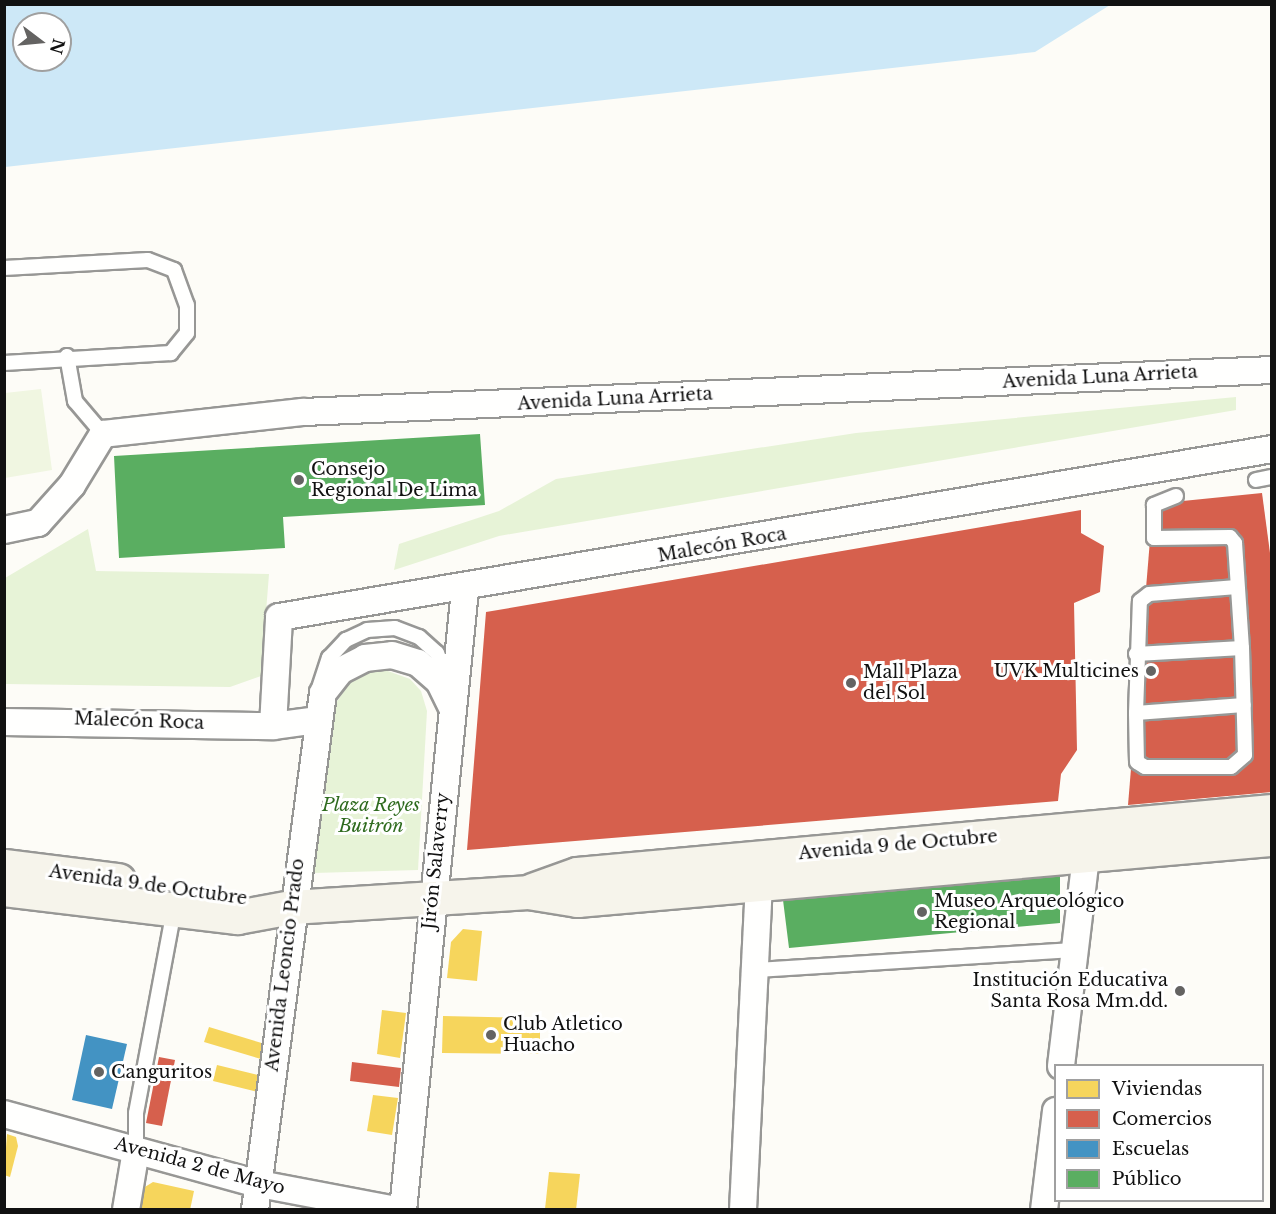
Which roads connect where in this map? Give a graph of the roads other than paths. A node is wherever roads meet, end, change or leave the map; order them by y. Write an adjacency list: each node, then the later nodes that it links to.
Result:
1 (4, 268): 2 (lane)
2 (67, 356): 3 (lane); 5 (lane)
3 (4, 363)
4 (1272, 370): 5 (street, Avenida Luna Arrieta)
5 (103, 434): 10 (street)
6 (1272, 449): 12 (street, Malecón Roca)
7 (1272, 477): 8 (lane)
8 (1256, 480)
9 (1176, 496): 11 (lane)
10 (4, 530)
11 (1237, 587): 13 (lane); 14 (lane)
12 (465, 590): 16 (street, Jirón Salaverry); 20 (street, Malecón Roca)
13 (1242, 648): 14 (lane); 15 (lane)
14 (1136, 654): 17 (lane)
15 (1244, 705): 17 (lane); 17 (lane)
16 (451, 706): 18 (street); 27 (street, Jirón Salaverry)
17 (1136, 712)
18 (317, 720): 20 (street, Malecón Roca); 28 (street, Avenida Leoncio Prado)
19 (4, 722): 20 (street, Malecón Roca)
20 (273, 726)
21 (1272, 811): 23 (street, Avenida 9 de Octubre)
22 (1272, 839): 23 (street, Avenida 9 de Octubre)
23 (1088, 840): 25 (street, Avenida 9 de Octubre); 30 (street)
24 (4, 866): 28 (street, Avenida 9 de Octubre)
25 (760, 870): 27 (street, Avenida 9 de Octubre); 31 (street)
26 (4, 889): 29 (street, Avenida 9 de Octubre)
27 (432, 899): 28 (street, Avenida 9 de Octubre); 40 (street, Jirón Salaverry)
28 (291, 907): 29 (street, Avenida 9 de Octubre); 36 (street, Avenida Leoncio Prado)
29 (174, 910): 35 (lane)
30 (1074, 950): 31 (lane); 32 (street)
31 (756, 970): 41 (street)
32 (1061, 1064)
33 (4, 1114): 35 (street, Avenida 2 de Mayo)
34 (1054, 1127): 42 (street)
35 (136, 1150): 36 (street, Avenida 2 de Mayo); 37 (street)
36 (259, 1184): 38 (street, Avenida Leoncio Prado); 39 (street, Avenida 2 de Mayo)
37 (126, 1209)
38 (255, 1209)
39 (397, 1209)
40 (403, 1209)
41 (742, 1209)
42 (1044, 1209)

